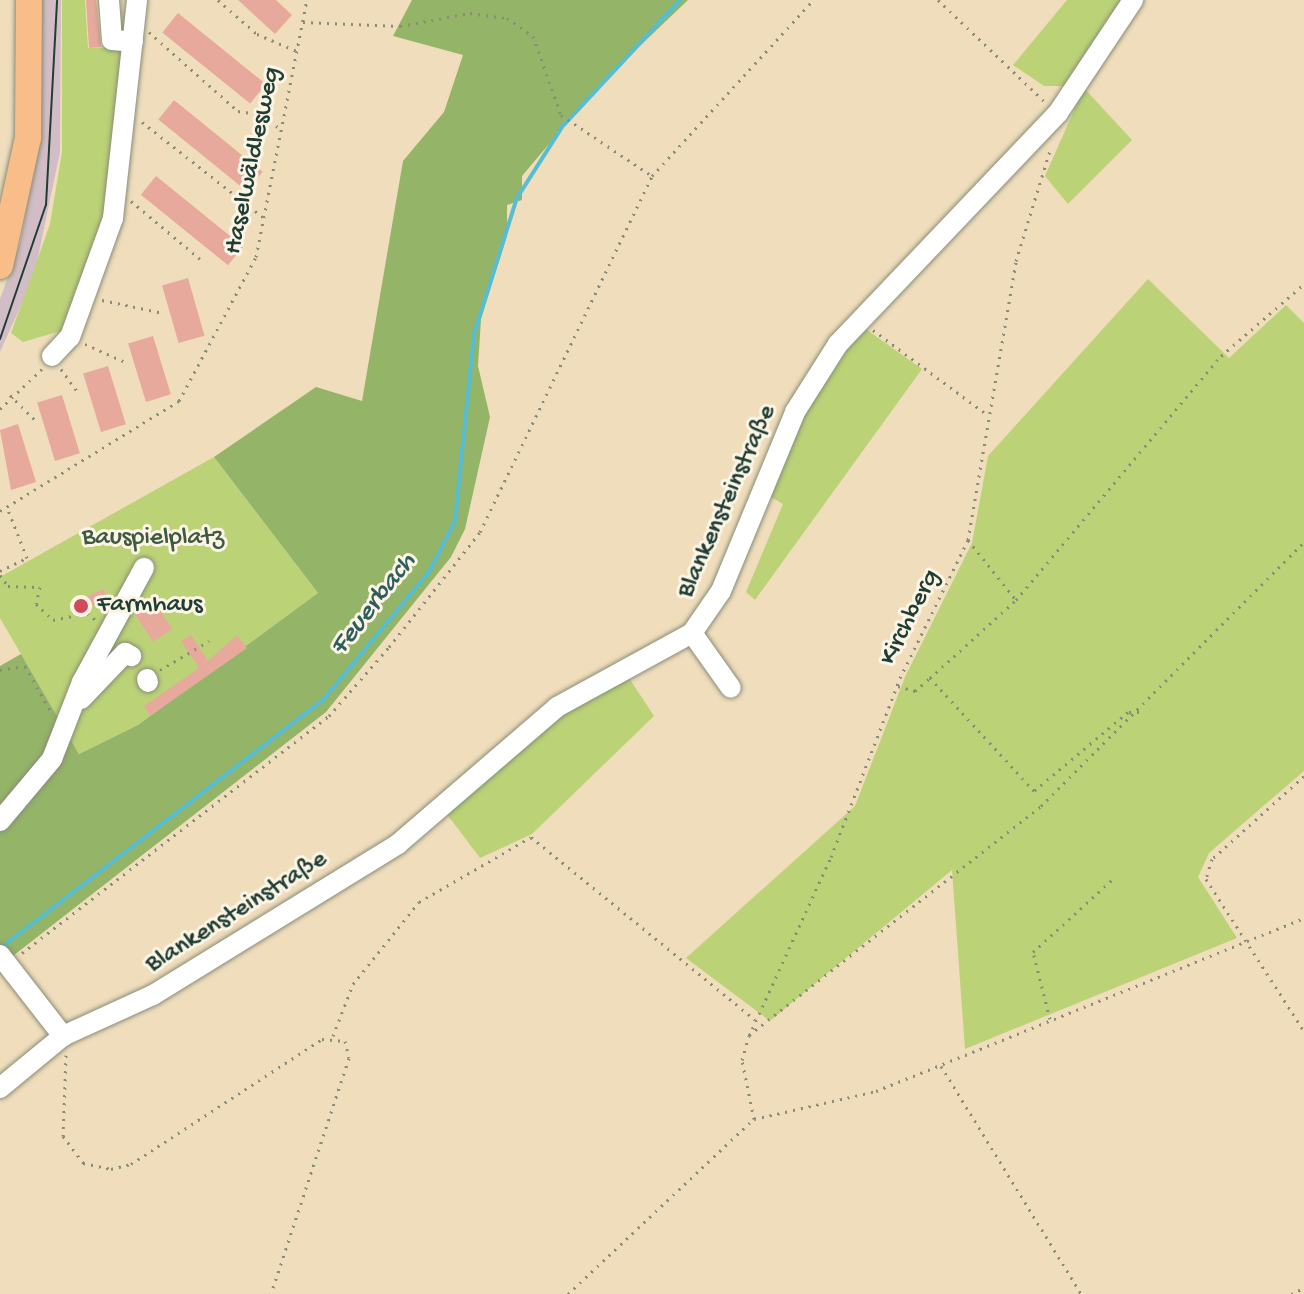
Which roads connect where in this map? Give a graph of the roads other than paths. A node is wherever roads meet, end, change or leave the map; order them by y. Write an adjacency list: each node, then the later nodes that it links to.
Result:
1 (29, 0): 6 (main road)
2 (109, 0): 5 (street)
3 (1133, 0): 9 (street, Blankensteinstraße)
4 (132, 5): 5 (street)
5 (133, 42): 7 (street)
6 (0, 266)
7 (52, 356)
8 (144, 568): 12 (street)
9 (692, 633): 11 (street); 15 (street, Blankensteinstraße)
10 (131, 656): 12 (street)
11 (731, 688)
12 (76, 704): 13 (street)
13 (0, 821)
14 (3, 959): 15 (street)
15 (63, 1036): 16 (street, Blankensteinstraße)
16 (0, 1088)

